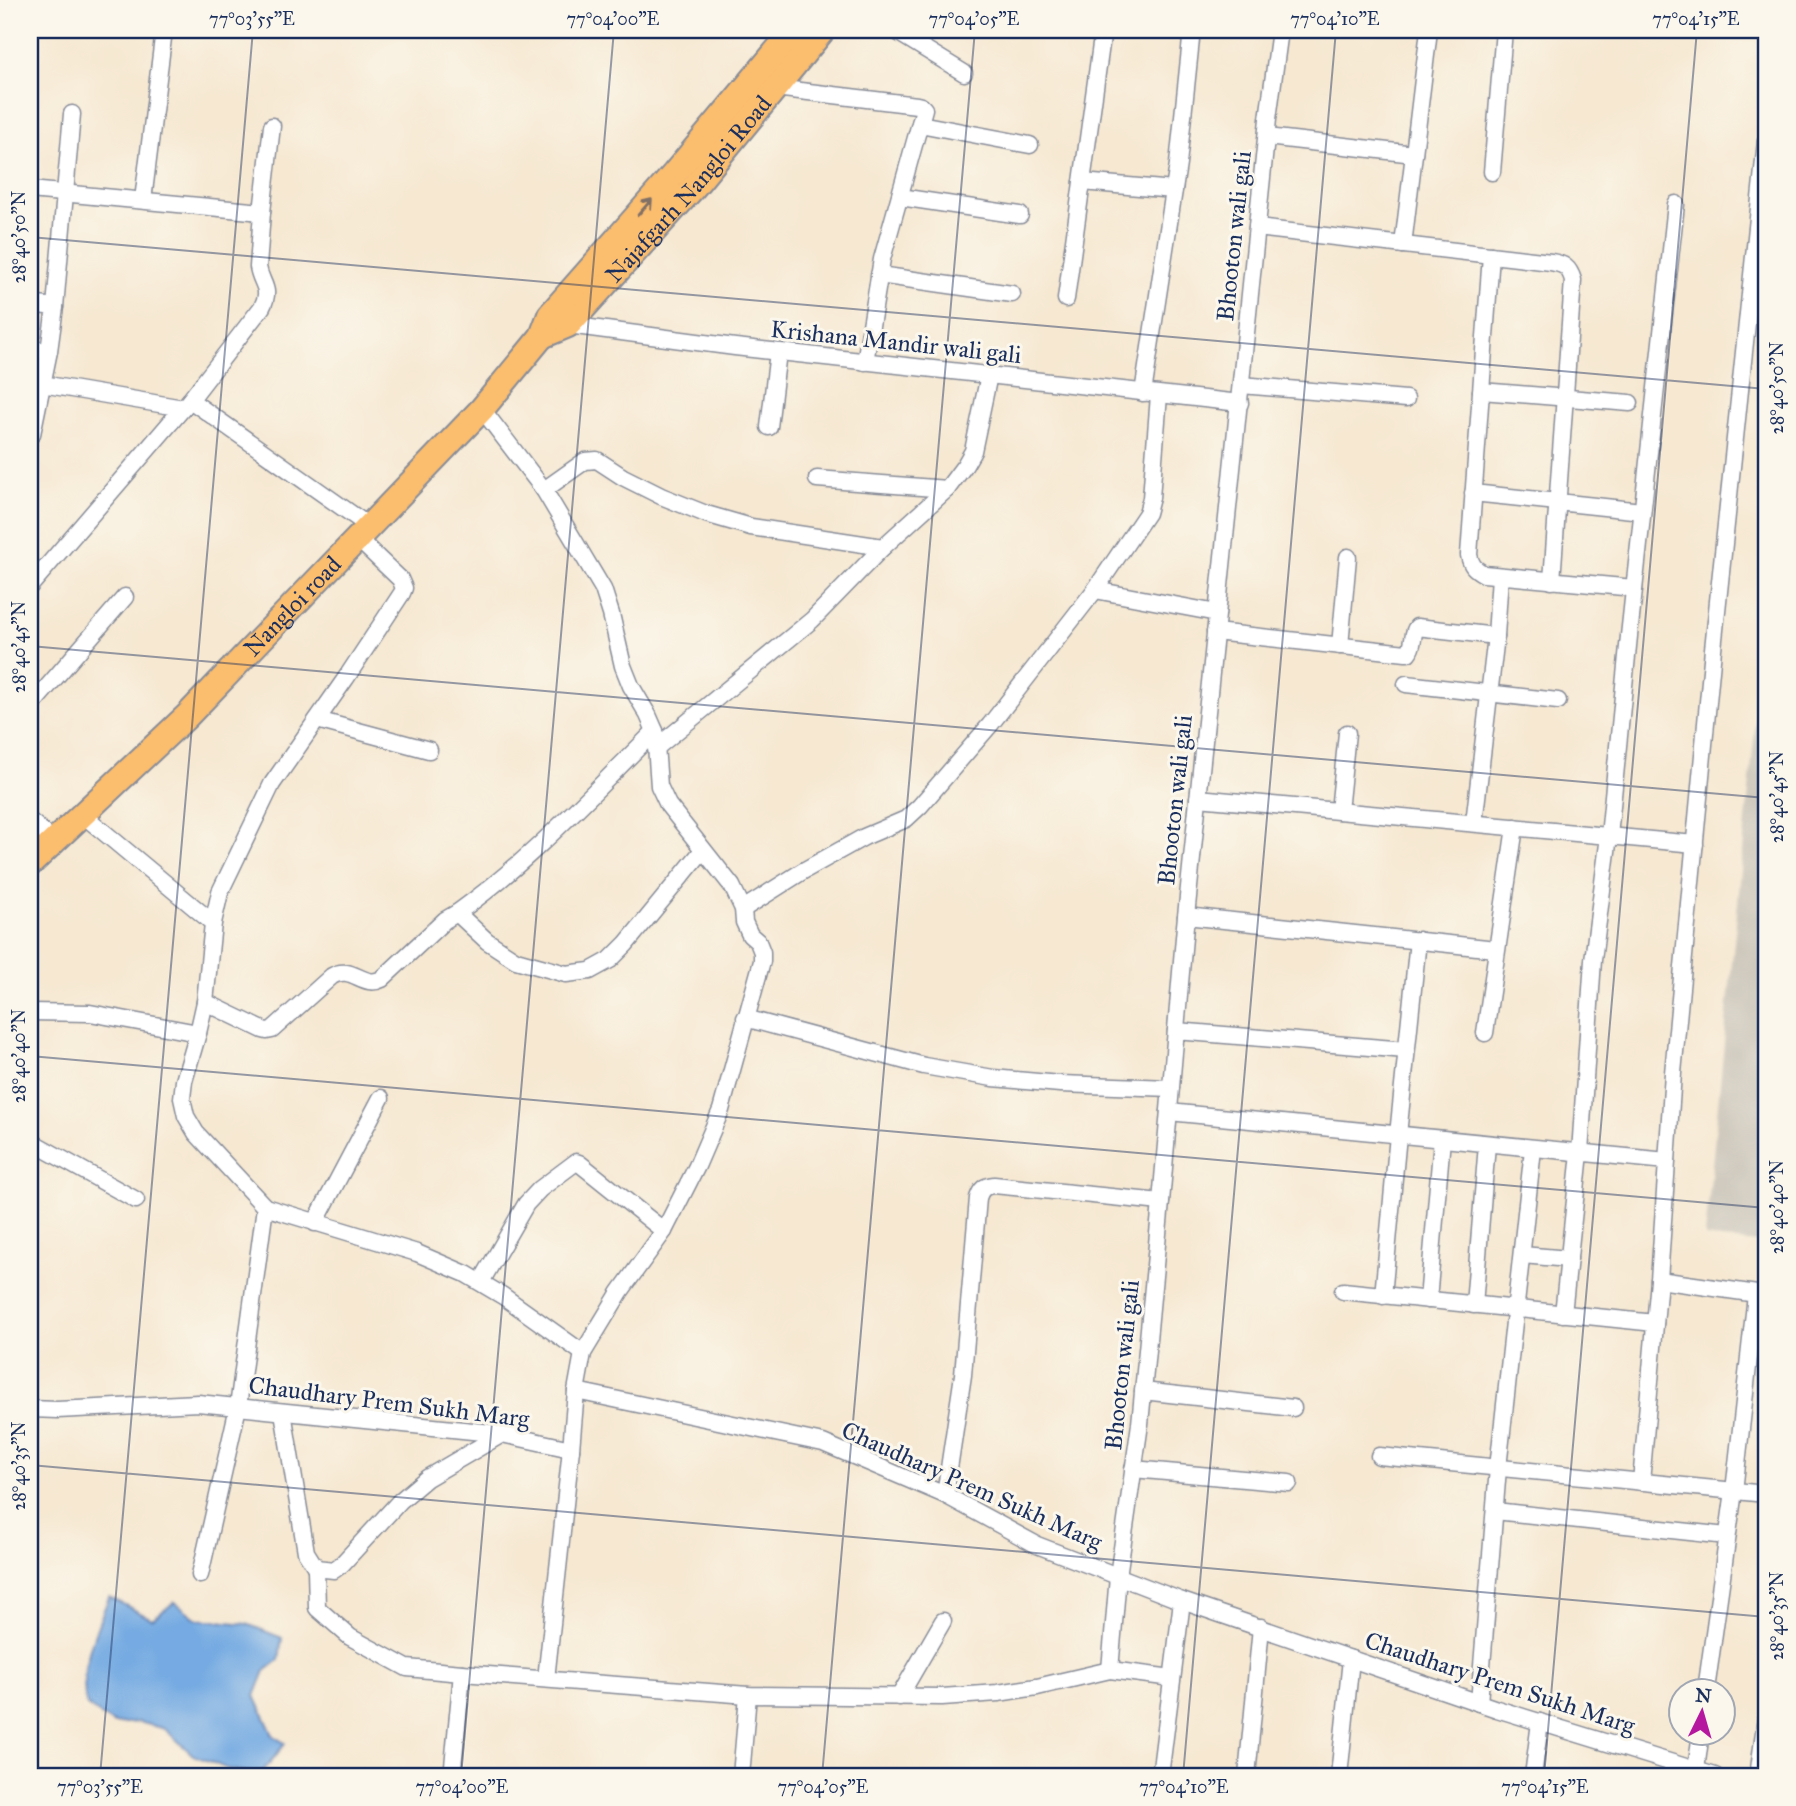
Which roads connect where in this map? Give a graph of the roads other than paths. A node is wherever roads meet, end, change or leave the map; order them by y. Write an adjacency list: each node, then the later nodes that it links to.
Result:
1 (164, 30): 25 (street)
2 (794, 30): 37 (main road, one-way to 2)
3 (823, 30): 11 (main road, Najafgarh Nangloi Road)
4 (894, 30): 10 (street)
5 (1103, 30): 20 (street)
6 (1192, 30): 22 (street)
7 (1280, 30): 15 (street, Bhooton wali gali)
8 (1429, 30): 18 (street)
9 (1504, 30): 19 (street)
10 (964, 73)
11 (775, 88): 13 (street); 37 (main road, Najafgarh Nangloi Road)
12 (72, 114): 23 (street)
13 (920, 124): 17 (street); 24 (street)
14 (272, 127): 27 (street)
15 (1267, 137): 18 (street); 29 (street, Bhooton wali gali)
16 (1766, 141): 91 (street)
17 (1030, 145)
18 (1414, 154): 30 (street)
19 (1492, 172)
20 (1082, 182): 22 (street); 34 (street)
21 (30, 190): 23 (street)
22 (1174, 190): 46 (street)
23 (65, 193): 25 (street); 36 (street)
24 (900, 197): 28 (street); 32 (street)
25 (143, 200): 27 (street)
26 (1676, 204): 60 (street)
27 (262, 212): 51 (street)
28 (1020, 215)
29 (1257, 228): 30 (street); 44 (street, Bhooton wali gali)
30 (1403, 245): 31 (street)
31 (1491, 255): 45 (street); 47 (street)
32 (879, 275): 33 (street); 41 (street)
33 (1012, 294)
34 (1066, 299)
35 (30, 304): 36 (street)
36 (55, 307): 39 (street)
37 (553, 325): 40 (street, Krishana Mandir wali gali); 52 (main road, Nangloi road)
38 (30, 349): 39 (street)
39 (49, 351): 43 (street)
40 (778, 352): 41 (street, Krishana Mandir wali gali); 53 (street)
41 (865, 362): 42 (street, Krishana Mandir wali gali)
42 (989, 375): 46 (street, Krishana Mandir wali gali); 56 (street)
43 (42, 384): 51 (street); 54 (street)
44 (1241, 385): 48 (street); 49 (street, Bhooton wali gali)
45 (1480, 391): 47 (street); 58 (street)
46 (1151, 394): 49 (street, Krishana Mandir wali gali); 68 (street)
47 (1565, 397): 50 (street); 59 (street)
48 (1406, 399)
49 (1240, 403): 70 (street, Bhooton wali gali)
50 (1630, 403)
51 (187, 404): 61 (street); 66 (street)
52 (482, 409): 57 (street); 61 (main road, Nangloi road)
53 (769, 427)
54 (32, 434)
55 (817, 479): 56 (street)
56 (947, 489): 62 (street)
57 (544, 490): 62 (street); 79 (street)
58 (1473, 492): 59 (street); 64 (street)
59 (1558, 501): 60 (street); 65 (street)
60 (1643, 511): 67 (street)
61 (364, 533): 78 (street); 85 (main road, Nangloi road)
62 (883, 547): 81 (street)
63 (1349, 557): 73 (street)
64 (1500, 576): 65 (street); 72 (street)
65 (1552, 581): 67 (street)
66 (30, 586)
67 (1634, 588): 89 (street)
68 (1095, 590): 70 (street); 94 (street)
69 (125, 597): 77 (street)
70 (1217, 613): 71 (street, Bhooton wali gali)
71 (1215, 632): 73 (street); 83 (street, Bhooton wali gali)
72 (1496, 636): 73 (street); 75 (street)
73 (1340, 646)
74 (1406, 684): 75 (street)
75 (1489, 693): 76 (street); 87 (street)
76 (1558, 701)
77 (30, 707)
78 (317, 720): 82 (street); 97 (street)
79 (655, 731): 81 (street); 95 (street)
80 (1347, 733): 84 (street)
81 (656, 748): 92 (street)
82 (429, 750)
83 (1198, 798): 84 (street); 96 (street, Bhooton wali gali)
84 (1339, 811): 87 (street)
85 (82, 814): 90 (main road, Nangloi road); 97 (street)
86 (30, 821): 90 (street)
87 (1474, 823): 88 (street)
88 (1516, 827): 89 (street); 99 (street)
89 (1609, 836): 91 (street); 115 (street)
90 (54, 841): 93 (main road, Nangloi road)
91 (1695, 844): 116 (street)
92 (703, 850): 94 (street); 95 (street)
93 (30, 864)
94 (743, 909): 102 (street)
95 (457, 913): 100 (street)
96 (1186, 916): 98 (street); 103 (street, Bhooton wali gali)
97 (213, 923): 100 (street)
98 (1418, 940): 99 (street); 106 (street)
99 (1496, 949): 105 (street)
100 (205, 1002): 104 (street)
101 (30, 1012): 104 (street)
102 (746, 1018): 107 (street); 121 (street)
103 (1176, 1031): 106 (street); 107 (street, Bhooton wali gali)
104 (198, 1033): 119 (street)
105 (1485, 1033)
106 (1406, 1050): 110 (street)
107 (1171, 1088): 109 (street, Bhooton wali gali)
108 (382, 1098): 120 (street)
109 (1169, 1112): 110 (street); 118 (street, Bhooton wali gali)
110 (1398, 1135): 111 (street); 128 (street)
111 (1442, 1139): 113 (street); 129 (street)
112 (30, 1142): 117 (street)
113 (1488, 1144): 114 (street); 130 (street)
114 (1533, 1149): 115 (street); 122 (street)
115 (1580, 1153): 116 (street); 123 (street)
116 (1667, 1161): 124 (street)
117 (136, 1200)
118 (1161, 1202): 136 (street, Bhooton wali gali); 150 (street)
119 (265, 1208): 120 (street); 137 (street)
120 (315, 1223): 125 (street)
121 (664, 1231): 125 (street); 134 (street)
122 (1522, 1255): 123 (street); 131 (street)
123 (1569, 1259): 132 (street)
124 (1659, 1280): 127 (street); 133 (street)
125 (481, 1282): 134 (street)
126 (1343, 1291): 128 (street)
127 (1761, 1295): 148 (street)
128 (1384, 1296): 129 (street)
129 (1428, 1300): 130 (street)
130 (1474, 1305): 131 (street)
131 (1516, 1309): 132 (street); 144 (street)
132 (1563, 1314): 133 (street)
133 (1655, 1323): 146 (street)
134 (583, 1353): 135 (street)
135 (576, 1391): 142 (street); 150 (street, Chaudhary Prem Sukh Marg)
136 (1143, 1391): 138 (street); 145 (street, Bhooton wali gali)
137 (238, 1407): 139 (street, Chaudhary Prem Sukh Marg); 140 (street, Chaudhary Prem Sukh Marg); 154 (street)
138 (1293, 1408)
139 (30, 1409)
140 (283, 1412): 141 (street, Chaudhary Prem Sukh Marg); 153 (street)
141 (502, 1434): 142 (street, Chaudhary Prem Sukh Marg); 153 (street)
142 (571, 1449): 164 (street)
143 (1379, 1456): 144 (street)
144 (1498, 1468): 146 (street); 151 (street)
145 (1133, 1469): 147 (street); 155 (street, Bhooton wali gali)
146 (1642, 1482): 148 (street)
147 (1289, 1483)
148 (1734, 1491): 149 (street); 152 (street)
149 (1766, 1494)
150 (945, 1495): 155 (street, Chaudhary Prem Sukh Marg)
151 (1495, 1511): 152 (street); 167 (street)
152 (1727, 1536): 162 (street)
153 (316, 1568): 161 (street)
154 (200, 1575)
155 (1118, 1576): 156 (street, Chaudhary Prem Sukh Marg); 160 (street, Bhooton wali gali)
156 (1182, 1601): 158 (street, Chaudhary Prem Sukh Marg); 163 (street)
157 (943, 1621): 166 (street)
158 (1261, 1628): 159 (street, Chaudhary Prem Sukh Marg); 175 (street)
159 (1351, 1659): 167 (street, Chaudhary Prem Sukh Marg); 176 (street)
160 (1110, 1670): 163 (street); 166 (street)
161 (463, 1673): 164 (street); 172 (street)
162 (1708, 1676)
163 (1172, 1678): 174 (street)
164 (546, 1679): 165 (street)
165 (748, 1695): 166 (street); 173 (street)
166 (899, 1697)
167 (1479, 1703): 169 (street, Chaudhary Prem Sukh Marg)
168 (1766, 1718): 179 (street)
169 (1540, 1722): 171 (street, Chaudhary Prem Sukh Marg); 177 (street)
170 (1699, 1746): 171 (street)
171 (1696, 1770): 178 (street, Chaudhary Prem Sukh Marg)
172 (452, 1776)
173 (741, 1776)
174 (1160, 1776)
175 (1247, 1776)
176 (1339, 1776)
177 (1533, 1776)
178 (1715, 1776)
179 (1758, 1776)

